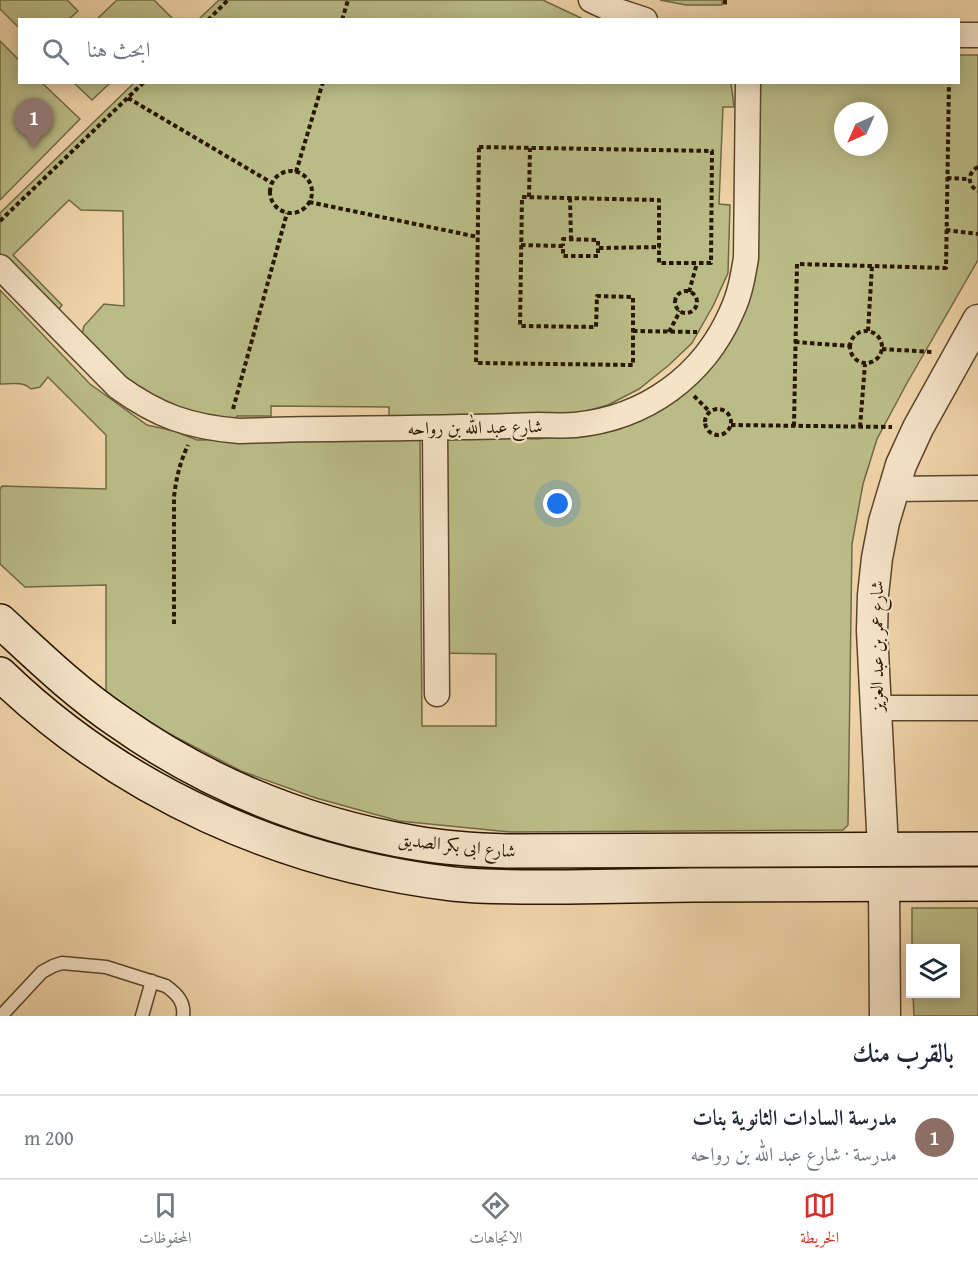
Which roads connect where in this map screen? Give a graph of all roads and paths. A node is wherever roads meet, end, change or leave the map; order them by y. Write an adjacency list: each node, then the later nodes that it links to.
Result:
1 (228, 0): 4 (path)
2 (348, 0): 5 (path)
3 (591, 0): 6 (street)
4 (210, 18)
5 (343, 18)
6 (639, 18)
7 (960, 34): 8 (street)
8 (978, 35)
9 (142, 84): 13 (path)
10 (322, 84): 16 (path)
11 (748, 84): 43 (street, شارع عبد الله بن رواحه)
12 (949, 84): 17 (path)
13 (128, 98): 19 (path); 25 (path)
14 (530, 148): 21 (path); 28 (path); 34 (path)
15 (978, 167): 18 (path)
16 (296, 172): 19 (path); 23 (path)
17 (947, 178): 18 (path); 26 (path)
18 (969, 179): 20 (path)
19 (272, 183): 24 (path)
20 (978, 191)
21 (529, 197): 22 (path); 30 (path)
22 (570, 198): 29 (path); 32 (path)
23 (309, 202): 24 (path); 28 (path)
24 (287, 213): 55 (path)
25 (0, 221)
26 (946, 230): 27 (path); 35 (path)
27 (978, 234)
28 (478, 237): 40 (path)
29 (571, 239): 31 (path); 33 (path)
30 (521, 245): 31 (path); 40 (path)
31 (563, 246): 33 (path)
32 (660, 247): 33 (path); 34 (path)
33 (598, 248)
34 (697, 263): 37 (path)
35 (872, 266): 41 (path); 44 (path)
36 (0, 267): 50 (street, شارع عبد الله بن رواحه)
37 (689, 291): 38 (path); 38 (path)
38 (680, 311): 42 (path)
39 (978, 320): 47 (street, شارع عمر بن عبد العزيز)
40 (633, 331): 42 (path)
41 (868, 331): 45 (path); 46 (path)
42 (669, 332): 43 (path)
43 (722, 333): 53 (street, شارع عبد الله بن رواحه)
44 (795, 342): 45 (path); 51 (path)
45 (850, 346): 48 (path)
46 (882, 349): 47 (path); 48 (path)
47 (959, 354): 54 (street, شارع عمر بن عبد العزيز)
48 (865, 364): 52 (path)
49 (731, 425): 49 (path); 51 (path)
50 (198, 426): 55 (street, شارع عبد الله بن رواحه); 59 (path)
51 (794, 426): 52 (path)
52 (860, 427): 54 (path)
53 (435, 428): 55 (street, شارع عبد الله بن رواحه); 62 (street)
54 (918, 428): 57 (street, شارع عمر بن عبد العزيز)
55 (227, 430)
56 (978, 488): 57 (street)
57 (893, 489): 63 (street, شارع عمر بن عبد العزيز)
58 (0, 621): 60 (main road, شارع ابى بكر الصديق)
59 (174, 624)
60 (41, 659): 61 (main road); 65 (main road, شارع ابى بكر الصديق)
61 (8, 681): 68 (main road, شارع ابى بكر الصديق)
62 (437, 694)
63 (876, 708): 64 (street); 66 (street, شارع عمر بن عبد العزيز)
64 (978, 708)
65 (462, 849): 66 (main road, شارع ابى بكر الصديق); 68 (main road)
66 (883, 849): 67 (main road, شارع ابى بكر الصديق)
67 (978, 849)
68 (456, 884): 70 (main road, شارع ابى بكر الصديق)
69 (978, 884): 70 (main road, شارع ابى بكر الصديق)
70 (885, 885): 75 (street)
71 (152, 981): 72 (lane); 73 (lane); 74 (lane)
72 (6, 1014)
73 (142, 1016)
74 (183, 1016)
75 (885, 1016)

